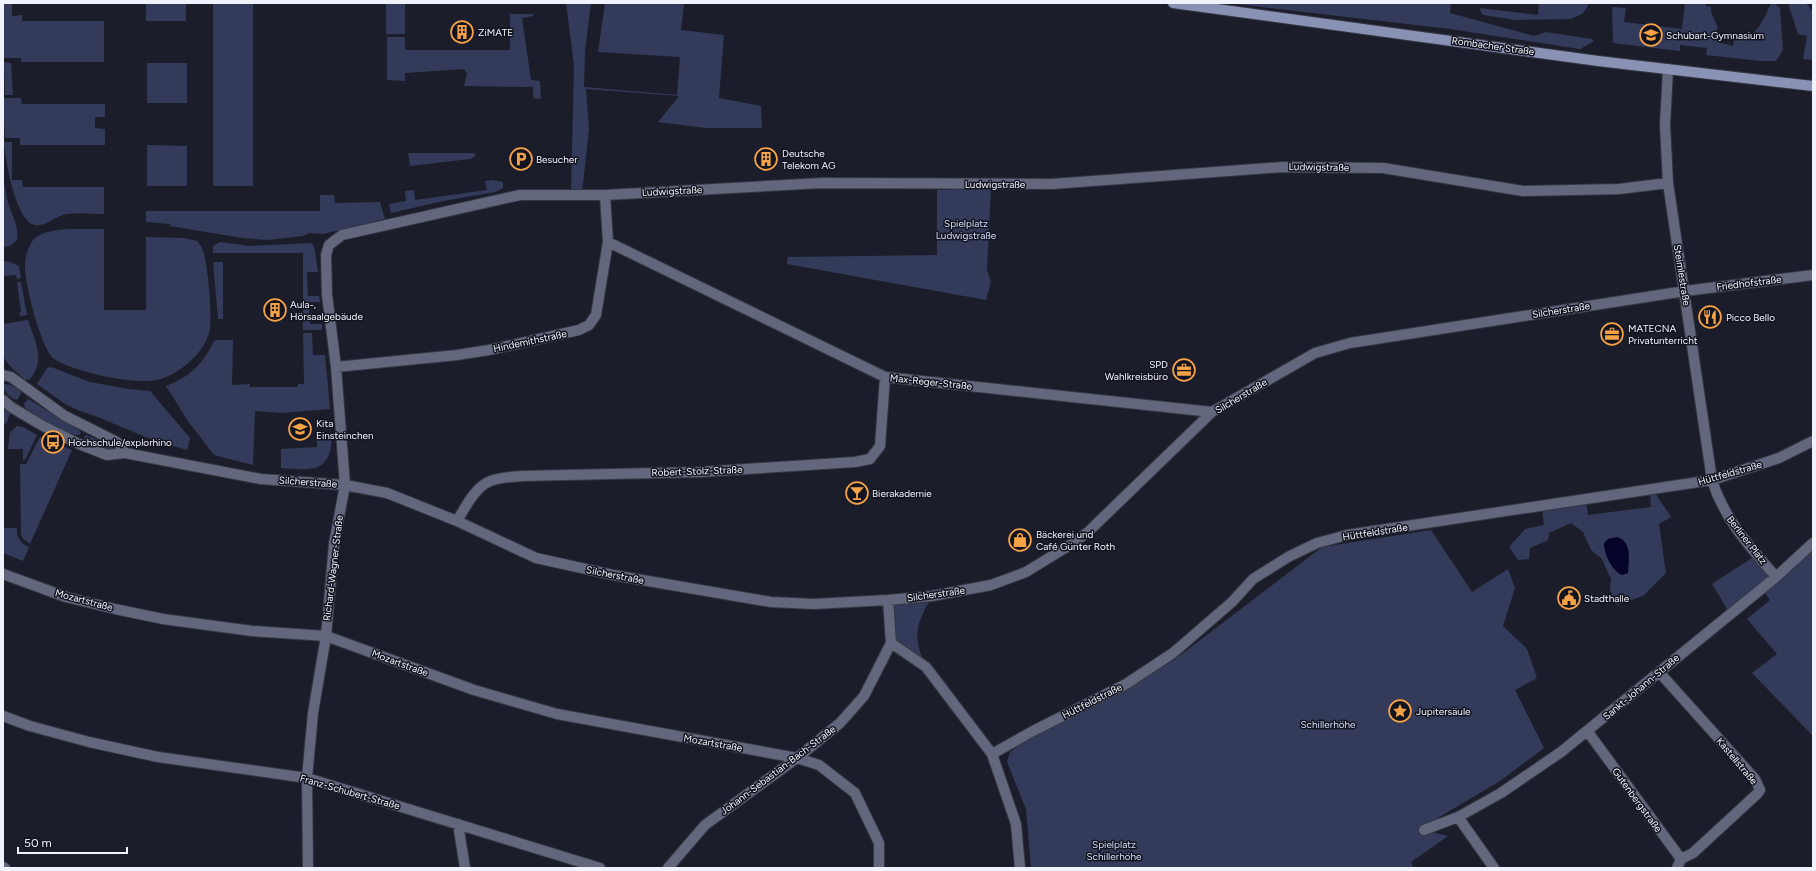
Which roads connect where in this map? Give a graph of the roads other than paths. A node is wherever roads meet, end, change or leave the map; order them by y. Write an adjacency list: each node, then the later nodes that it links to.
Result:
1 (1173, 3): 2 (main road, Rombacher Straße)
2 (1668, 69): 3 (main road, Rombacher Straße); 4 (street, Steimlestraße)
3 (1813, 86)
4 (1668, 183): 5 (street, Ludwigstraße); 9 (street, Steimlestraße)
5 (605, 194): 6 (street, Hindemithstraße); 7 (street, Ludwigstraße)
6 (608, 242): 10 (street, Hindemithstraße); 12 (street, Max-Reger-Straße)
7 (329, 245): 10 (street, Richard-Wagner-Straße)
8 (1813, 275): 9 (street, Friedhofstraße)
9 (1685, 291): 14 (street, Silcherstraße); 17 (street, Steimlestraße)
10 (336, 367): 18 (street, Richard-Wagner-Straße)
11 (3, 375): 16 (street)
12 (885, 377): 14 (street, Max-Reger-Straße); 19 (street, Robert-Stolz-Straße)
13 (3, 400): 16 (street, Silcherstraße)
14 (1212, 412): 23 (street, Silcherstraße)
15 (1813, 441): 17 (street, Hüttfeldstraße)
16 (126, 453): 18 (street, Silcherstraße)
17 (1712, 480): 22 (street, Berliner Platz); 29 (street, Hüttfeldstraße)
18 (345, 485): 19 (street, Silcherstraße); 24 (street, Richard-Wagner-Straße)
19 (457, 521): 23 (street, Silcherstraße)
20 (1813, 543): 22 (street, Sankt-Johann-Straße)
21 (3, 574): 24 (street, Mozartstraße)
22 (1776, 577): 26 (street, Sankt-Johann-Straße)
23 (888, 600): 25 (street)
24 (326, 636): 30 (street, Mozartstraße); 31 (street, Richard-Wagner-Straße)
25 (891, 643): 29 (street); 30 (street, Johann-Sebastian-Bach-Straße)
26 (1659, 672): 28 (street, Sankt-Johann-Straße); 35 (street, Kastellstraße)
27 (3, 716): 31 (street, Franz-Schubert-Straße)
28 (1588, 732): 32 (street, Sankt-Johann-Straße); 35 (street, Gutenbergstraße)
29 (992, 754): 41 (street)
30 (797, 758): 39 (street, Johann-Sebastian-Bach-Straße); 40 (street, Mozartstraße)
31 (307, 778): 33 (street, Franz-Schubert-Straße); 36 (street, Richard-Wagner-Straße)
32 (1458, 817): 34 (street, Sankt-Johann-Straße); 42 (street)
33 (458, 824): 37 (street); 38 (street, Franz-Schubert-Straße)
34 (1424, 830)
35 (1679, 864)
36 (308, 868)
37 (465, 868)
38 (600, 868)
39 (668, 868)
40 (879, 868)
41 (1020, 868)
42 (1494, 868)

